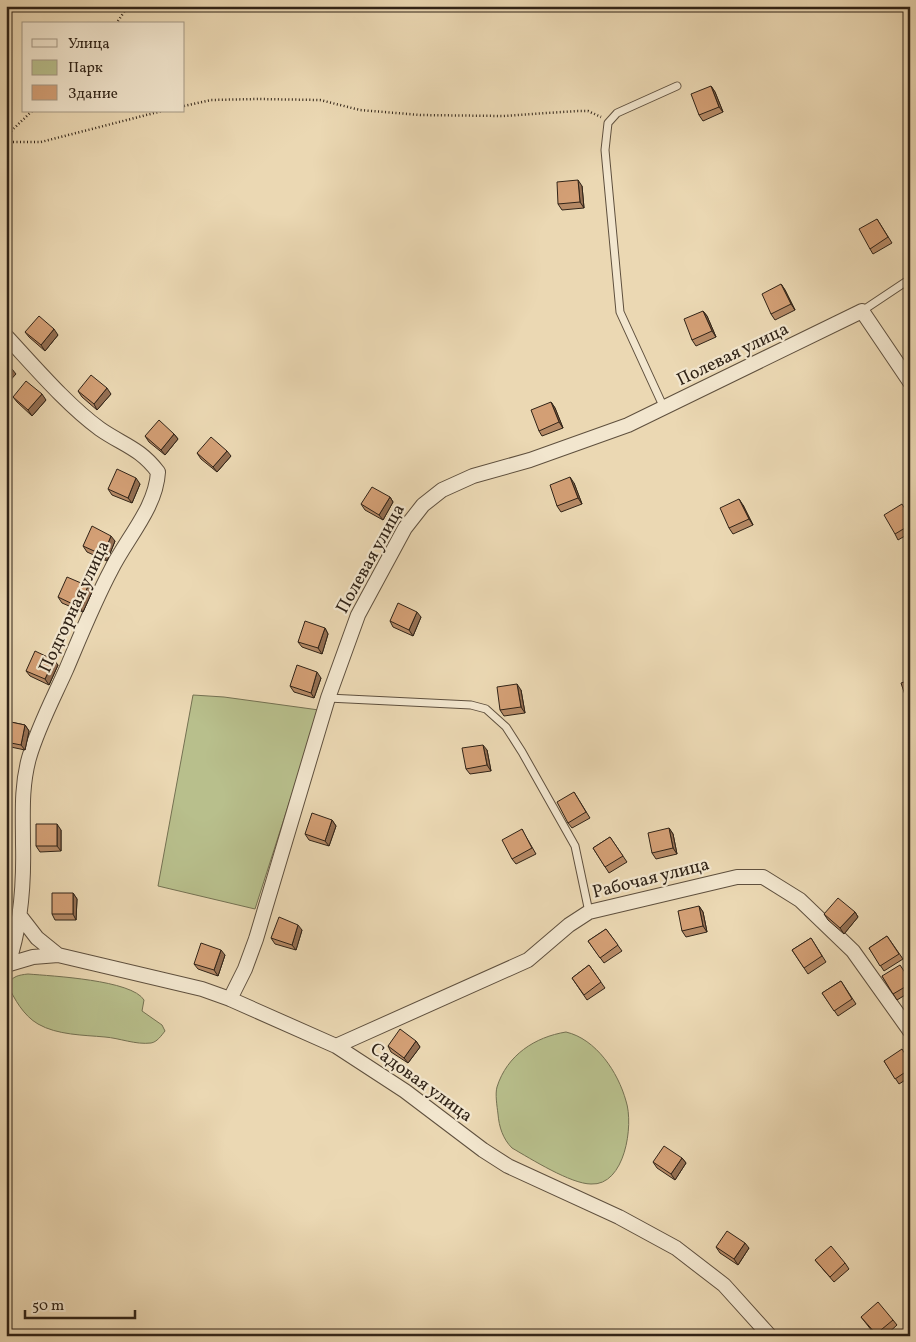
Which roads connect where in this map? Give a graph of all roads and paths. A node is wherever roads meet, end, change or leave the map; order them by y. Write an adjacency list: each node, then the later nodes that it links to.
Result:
1 (128, 6): 2 (path)
2 (117, 22)
3 (677, 86): 7 (lane)
4 (185, 106): 7 (path)
5 (31, 112): 8 (path)
6 (158, 112): 9 (path)
7 (608, 123): 14 (lane)
8 (6, 136)
9 (6, 142)
10 (910, 279): 11 (lane)
11 (862, 312): 13 (street); 14 (street, Полевая улица)
12 (6, 336): 17 (street, Подгорная улица)
13 (910, 382)
14 (664, 409): 15 (street, Полевая улица)
15 (328, 698): 16 (lane); 20 (street, Полевая улица)
16 (589, 912): 21 (street, Рабочая улица); 22 (street, Рабочая улица)
17 (20, 916): 18 (street); 19 (street, Подгорная улица)
18 (58, 955): 19 (street, Садовая улица); 20 (street, Садовая улица)
19 (7, 964)
20 (230, 999): 22 (street, Садовая улица)
21 (910, 1031)
22 (336, 1046): 23 (street, Садовая улица)
23 (770, 1336)

